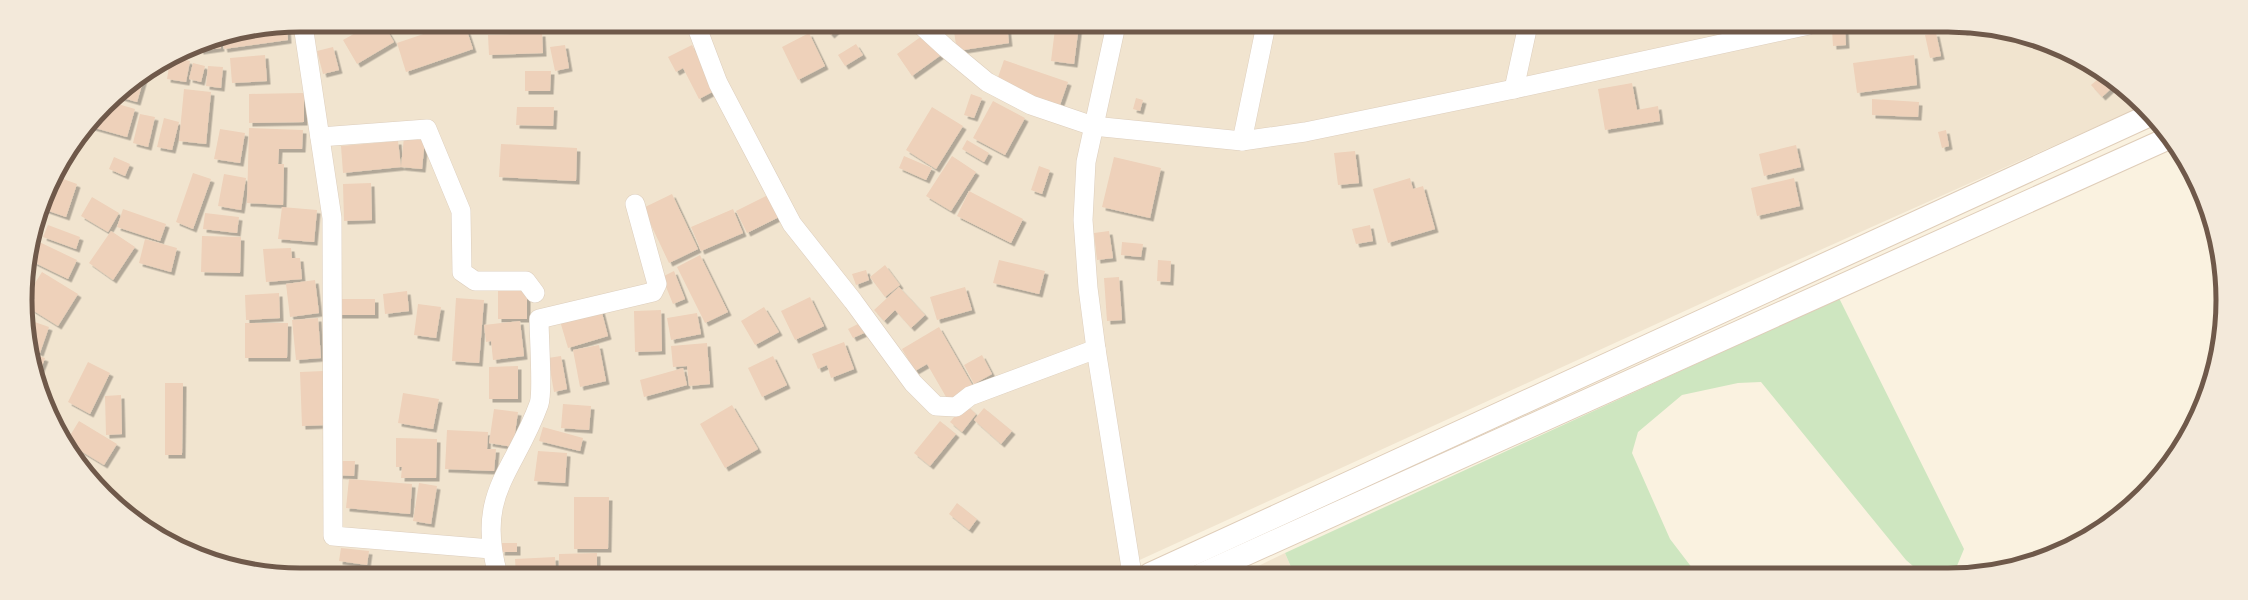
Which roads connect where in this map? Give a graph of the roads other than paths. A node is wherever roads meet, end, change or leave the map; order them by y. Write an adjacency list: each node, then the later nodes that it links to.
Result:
1 (304, 32): 11 (street)
2 (699, 32): 16 (street)
3 (929, 32): 10 (street)
4 (1114, 32): 10 (street)
5 (1265, 32): 12 (street)
6 (1526, 32): 8 (street)
7 (1777, 32): 8 (street)
8 (1514, 89): 12 (street)
9 (2144, 117): 20 (main road)
10 (1093, 126): 12 (street); 16 (street)
11 (320, 137): 15 (street); 17 (street)
12 (1242, 141)
13 (2164, 141): 21 (main road)
14 (635, 204): 17 (street)
15 (535, 293)
16 (1096, 349): 19 (street)
17 (491, 550): 18 (street)
18 (496, 568)
19 (1131, 568)
20 (1163, 568)
21 (1215, 568)

